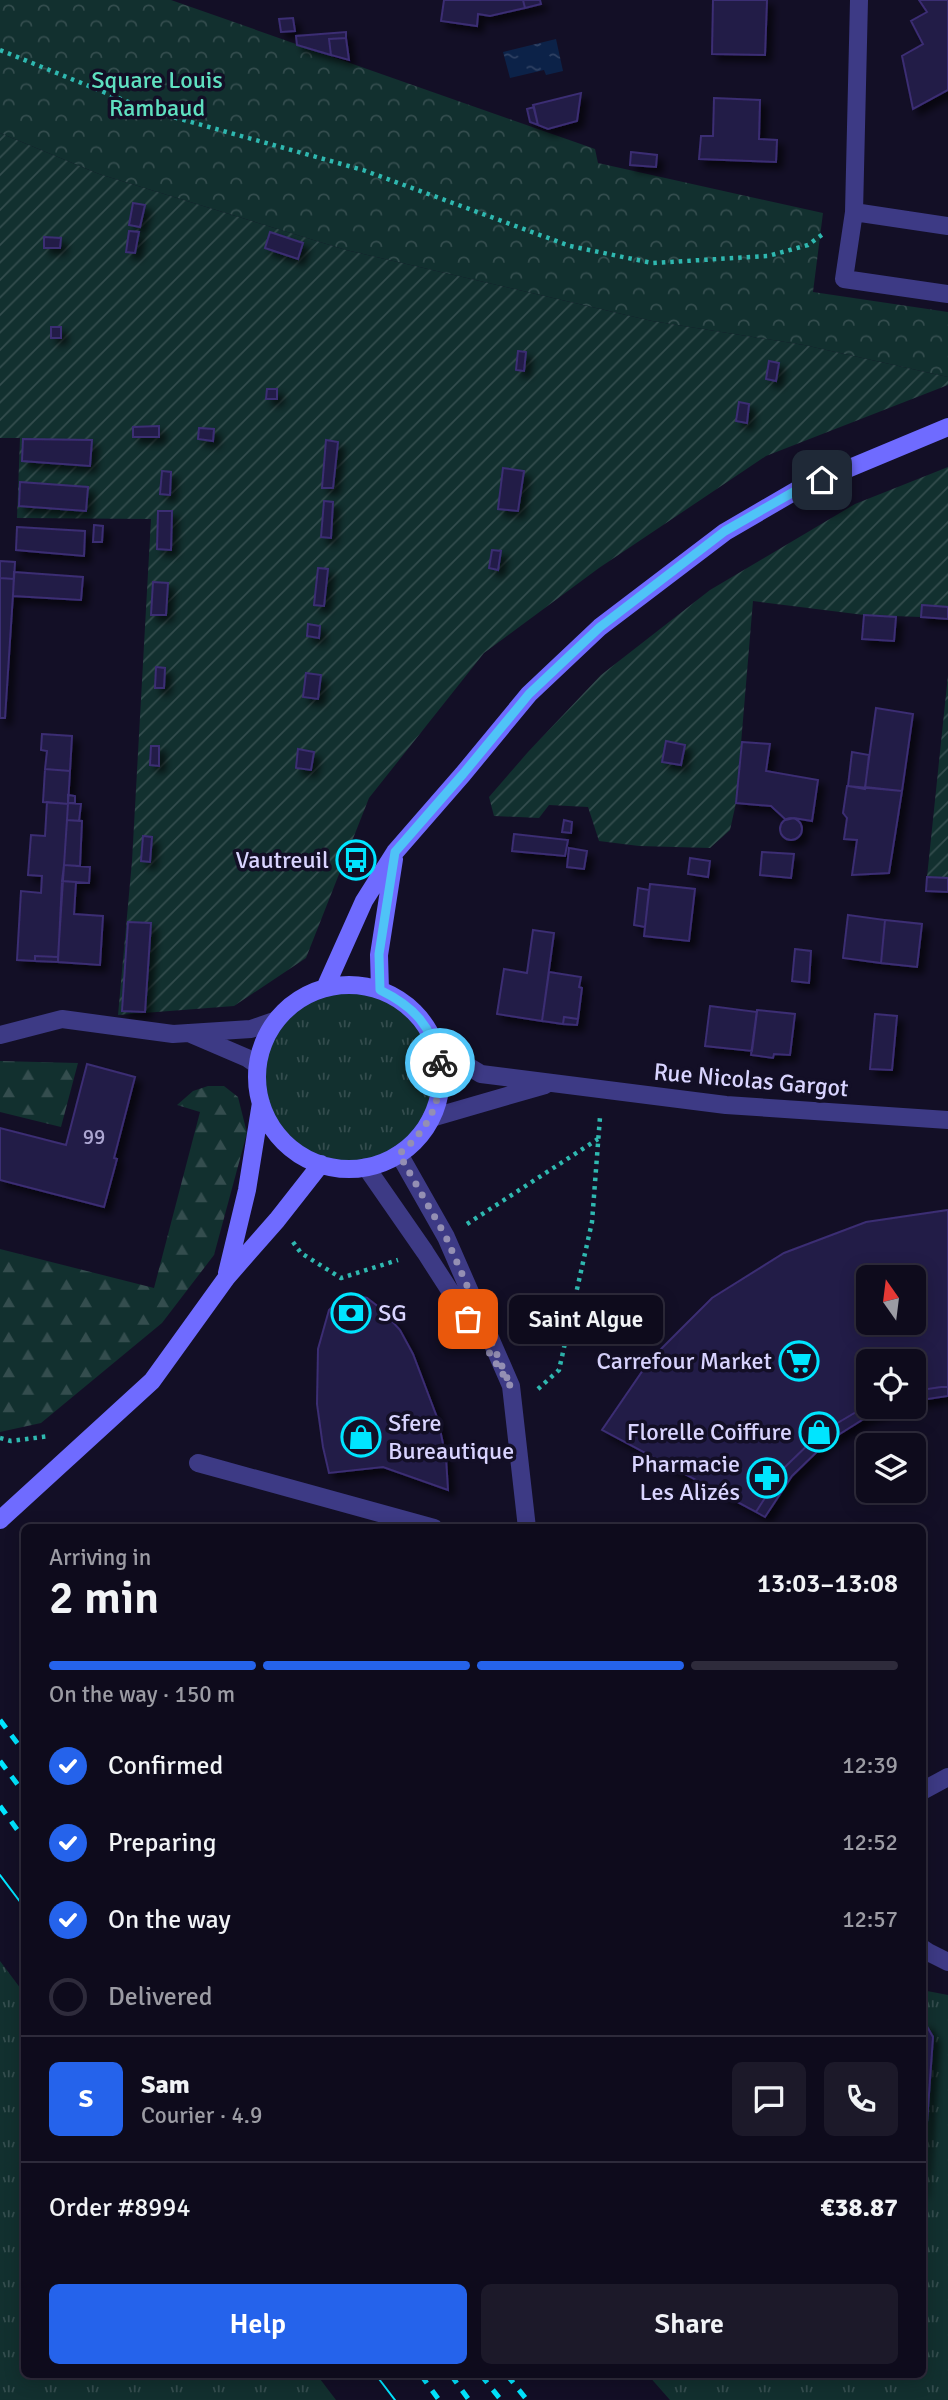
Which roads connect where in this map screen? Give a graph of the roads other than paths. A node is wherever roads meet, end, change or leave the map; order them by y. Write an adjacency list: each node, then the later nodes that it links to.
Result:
1 (859, 0): 2 (street)
2 (854, 212): 3 (street); 4 (street)
3 (948, 226)
4 (948, 294)
5 (948, 427): 6 (main road)
6 (395, 852): 7 (main road); 8 (main road)
7 (324, 988): 8 (main road); 9 (main road)
8 (380, 990): 12 (main road)
9 (277, 1020): 10 (street); 13 (main road)
10 (188, 1032): 11 (street); 13 (street)
11 (0, 1035)
12 (436, 1047): 14 (street, Rue Nicolas Gargot); 16 (main road)
13 (257, 1075): 15 (main road)
14 (551, 1083): 16 (street, Rue Nicolas Gargot); 17 (street, Rue Nicolas Gargot)
15 (261, 1103): 19 (main road); 21 (main road)
16 (430, 1118): 18 (main road)
17 (948, 1120)
18 (399, 1154): 20 (main road); 22 (street)
19 (321, 1164): 20 (main road); 21 (main road)
20 (366, 1167): 22 (street)
21 (227, 1277): 24 (main road)
22 (511, 1387): 26 (street)
23 (198, 1463): 25 (street)
24 (0, 1520)
25 (419, 1524)
26 (527, 1524)
27 (948, 1777): 28 (street)
28 (926, 1789)
29 (926, 1951): 30 (street)
30 (948, 1962)

